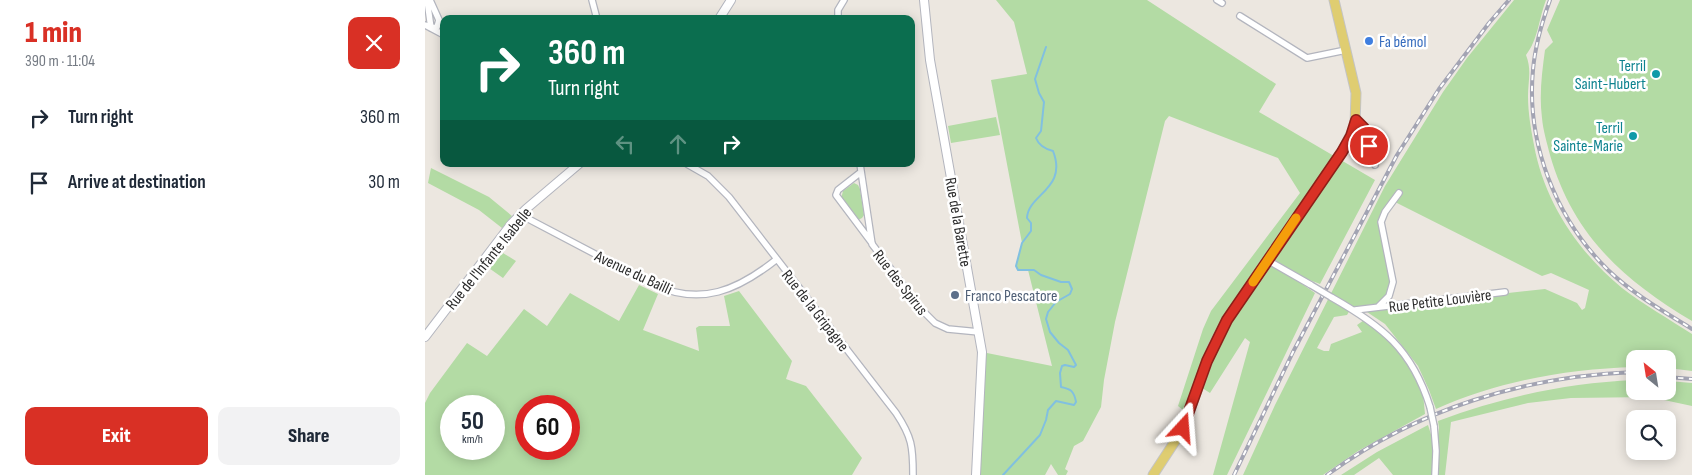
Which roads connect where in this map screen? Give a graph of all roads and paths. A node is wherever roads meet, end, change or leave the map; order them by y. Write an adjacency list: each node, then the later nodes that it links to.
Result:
1 (428, 0): 7 (street); 12 (street)
2 (592, 0): 8 (street)
3 (731, 0): 9 (street)
4 (844, 0): 10 (street)
5 (924, 0): 31 (street, Rue de la Barette)
6 (1334, 0): 16 (main road)
7 (426, 10): 14 (street)
8 (596, 15)
9 (722, 15)
10 (838, 15)
11 (1241, 16): 16 (street)
12 (439, 20): 14 (street)
13 (425, 24): 14 (street)
14 (431, 28): 15 (street)
15 (440, 33)
16 (1346, 50): 17 (main road)
17 (1356, 120): 18 (street); 27 (main road)
18 (1375, 165)
19 (575, 167): 24 (street, Rue de l'Infante Isabelle)
20 (693, 167): 26 (street, Rue de la Gripagne)
21 (860, 167): 22 (street, Rue des Spirus)
22 (861, 172): 25 (street, Rue des Spirus); 25 (street)
23 (1399, 193): 29 (street, Rue Petite Louvière)
24 (519, 214): 26 (street, Avenue du Bailli); 32 (street, Rue de l'Infante Isabelle)
25 (872, 244): 31 (street, Rue des Spirus)
26 (777, 259): 33 (street, Rue de la Gripagne)
27 (1267, 260): 30 (street, bridge); 35 (main road)
28 (1505, 292): 29 (street, Rue Petite Louvière)
29 (1376, 308): 30 (street, Rue Petite Louvière)
30 (1355, 310): 36 (street, bridge)
31 (979, 332): 34 (street, Rue de la Barette)
32 (425, 337)
33 (913, 475)
34 (977, 475)
35 (1153, 475)
36 (1435, 475)

